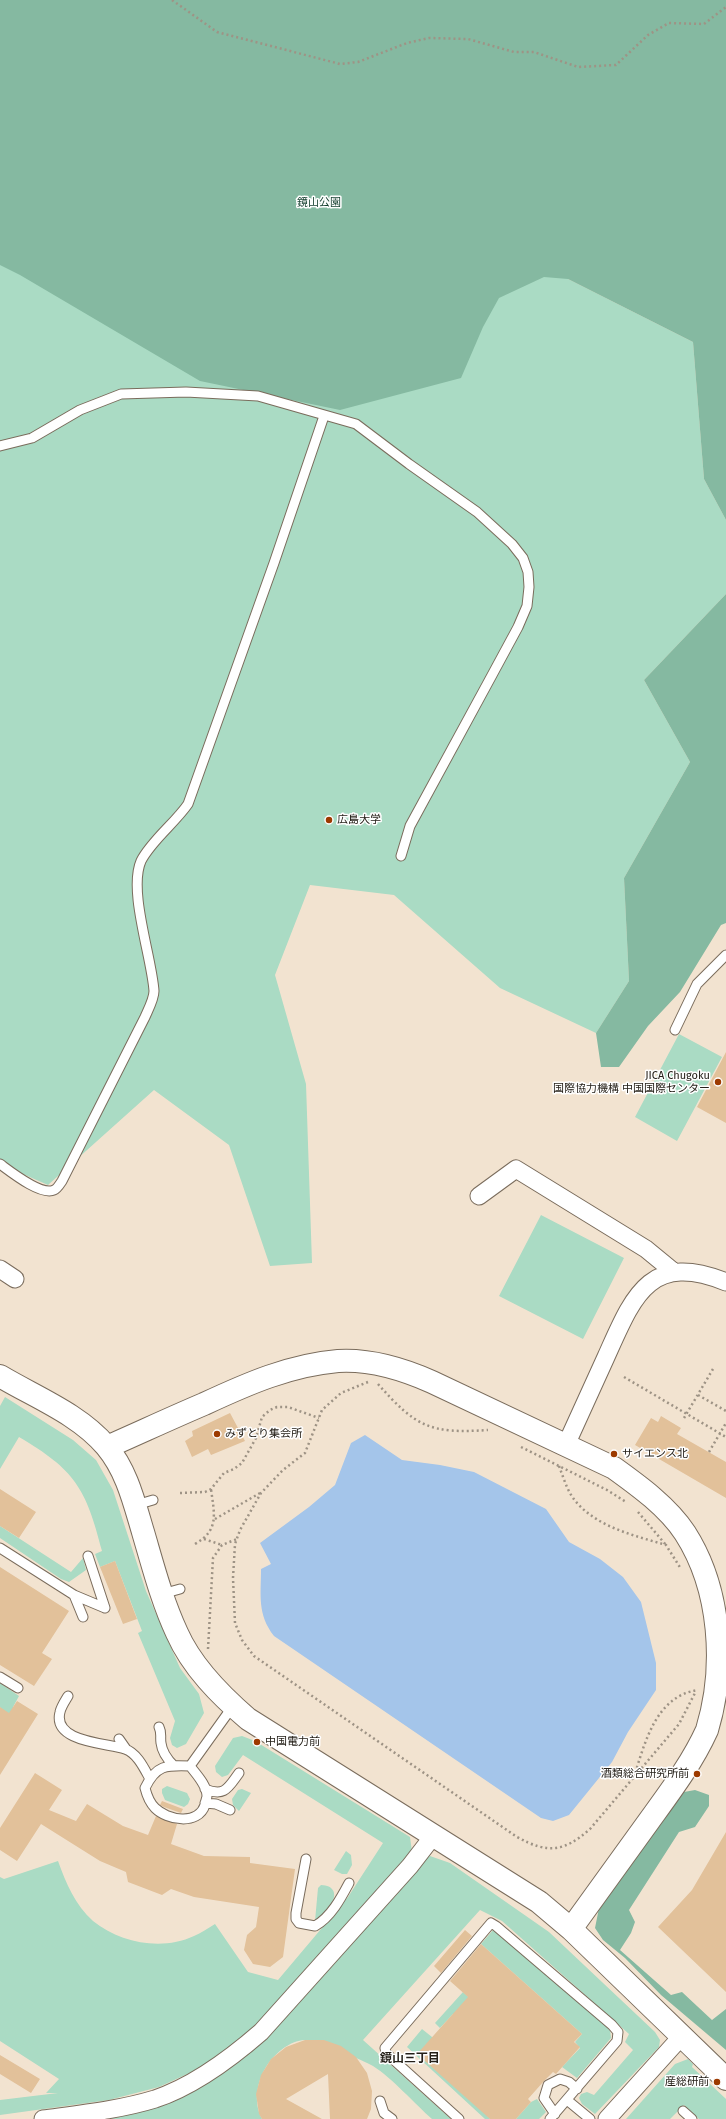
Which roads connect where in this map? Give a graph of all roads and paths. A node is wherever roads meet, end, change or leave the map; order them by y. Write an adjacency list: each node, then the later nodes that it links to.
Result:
1 (172, 0): 2 (path)
2 (726, 7)
3 (324, 416): 4 (lane); 5 (lane); 8 (lane)
4 (0, 446)
5 (401, 856)
6 (726, 955): 7 (lane)
7 (676, 1030)
8 (0, 1164)
9 (479, 1196): 11 (street)
10 (0, 1269): 12 (street)
11 (674, 1272): 13 (street); 30 (street)
12 (15, 1279)
13 (726, 1282)
14 (713, 1369): 19 (path)
15 (624, 1377): 21 (path)
16 (1, 1379): 32 (street)
17 (371, 1382): 22 (path)
18 (382, 1384): 26 (path)
19 (698, 1395): 20 (path); 21 (path)
20 (726, 1410)
21 (686, 1414): 23 (path); 28 (path)
22 (319, 1418): 35 (path); 37 (path)
23 (684, 1418)
24 (726, 1423): 28 (path)
25 (481, 1426): 26 (path)
26 (488, 1430): 27 (path)
27 (494, 1433)
28 (720, 1433): 29 (path); 33 (path)
29 (726, 1437)
30 (566, 1445): 32 (street); 56 (street)
31 (520, 1446): 34 (path)
32 (107, 1447): 58 (street)
33 (709, 1452)
34 (559, 1466): 38 (path); 45 (path)
35 (211, 1488): 36 (path); 40 (path)
36 (180, 1493)
37 (261, 1493): 40 (path); 42 (path)
38 (630, 1504)
39 (635, 1509): 45 (path)
40 (215, 1519): 41 (path)
41 (204, 1539): 43 (path); 44 (path)
42 (237, 1539): 44 (path); 66 (path)
43 (194, 1544)
44 (222, 1545): 51 (path)
45 (666, 1545): 48 (path)
46 (0, 1548): 49 (lane)
47 (88, 1556): 49 (lane)
48 (683, 1573)
49 (74, 1595): 50 (lane)
50 (83, 1617)
51 (208, 1651)
52 (0, 1677): 54 (lane)
53 (698, 1684): 55 (path)
54 (18, 1688)
55 (696, 1690): 66 (path); 66 (path)
56 (723, 1693): 73 (street)
57 (68, 1696): 61 (lane)
58 (233, 1706): 63 (lane); 70 (street)
59 (160, 1727): 62 (lane)
60 (119, 1739): 61 (lane)
61 (126, 1749): 65 (lane)
62 (174, 1766): 63 (lane); 65 (lane)
63 (190, 1766): 67 (lane)
64 (239, 1773): 67 (lane)
65 (150, 1779): 68 (lane)
66 (633, 1779)
67 (205, 1789): 68 (lane)
68 (205, 1803): 69 (lane)
69 (230, 1810)
70 (434, 1835): 73 (street); 81 (street)
71 (306, 1859): 72 (lane)
72 (349, 1883)
73 (571, 1929): 74 (street)
74 (681, 2036): 75 (street); 85 (street)
75 (726, 2079)
76 (577, 2089): 77 (lane); 80 (lane); 83 (lane)
77 (567, 2100): 80 (lane); 84 (lane)
78 (380, 2101): 82 (lane)
79 (683, 2111): 86 (lane)
80 (552, 2116)
81 (43, 2119)
82 (392, 2119)
83 (460, 2119)
84 (590, 2119)
85 (607, 2119)
86 (692, 2119)

